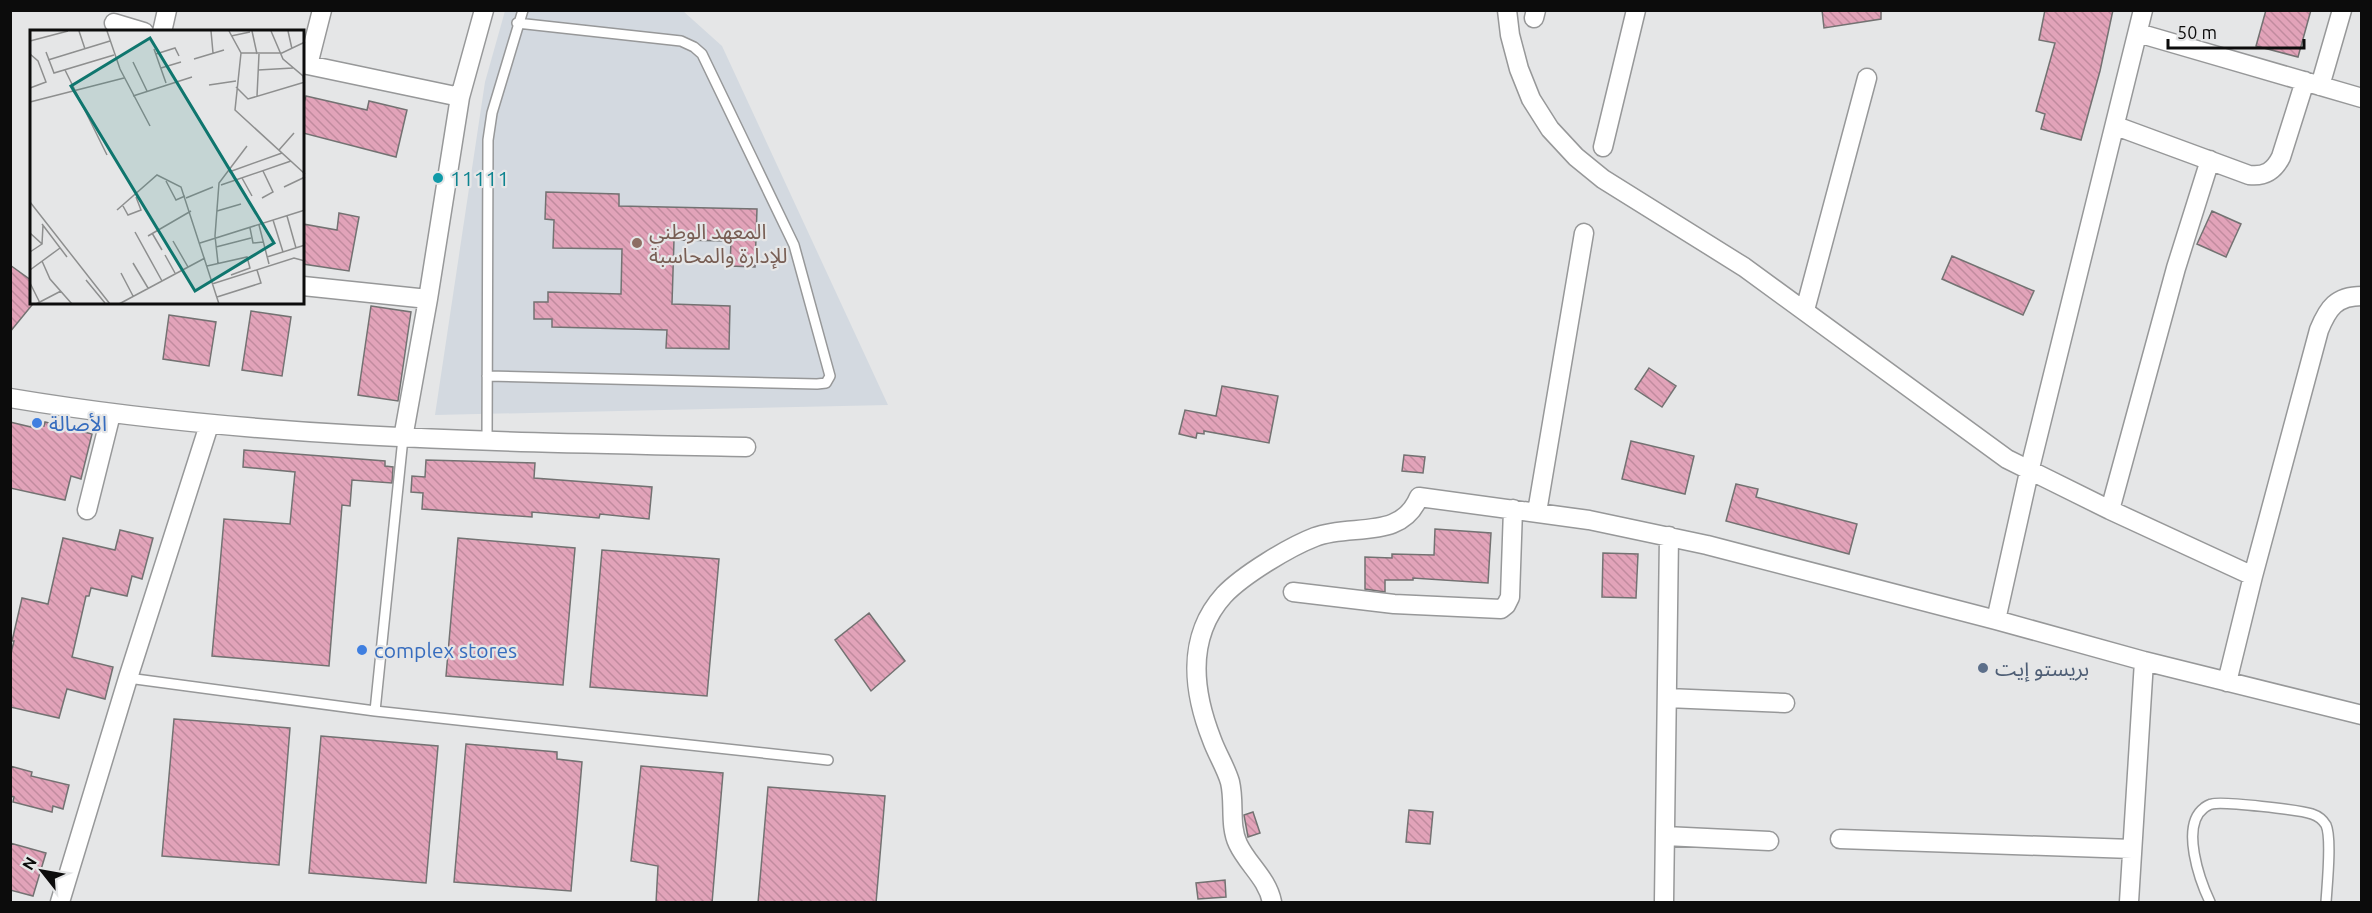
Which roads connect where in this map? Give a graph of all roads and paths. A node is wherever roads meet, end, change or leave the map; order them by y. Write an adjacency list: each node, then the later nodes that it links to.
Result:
1 (167, 10): 12 (street)
2 (322, 10): 14 (street)
3 (484, 10): 17 (street)
4 (523, 10): 10 (lane)
5 (1507, 10): 26 (street)
6 (1636, 10): 20 (street)
7 (2143, 10): 13 (street)
8 (2342, 10): 16 (street)
9 (114, 22): 11 (street)
10 (517, 23): 27 (lane); 27 (lane)
11 (138, 30)
12 (162, 30)
13 (2138, 33): 16 (street); 19 (street)
14 (305, 64): 17 (street)
15 (1867, 78): 26 (street)
16 (2312, 83): 18 (street); 21 (street)
17 (460, 97): 25 (street)
18 (2361, 98)
19 (2116, 126): 21 (street); 34 (street)
20 (1603, 147)
21 (2210, 160): 37 (street)
22 (1584, 233): 38 (street)
23 (304, 285): 25 (street)
24 (2361, 296): 40 (street)
25 (428, 299): 31 (street)
26 (1805, 310): 34 (street)
27 (487, 376): 32 (lane)
28 (10, 398): 29 (street)
29 (111, 414): 30 (street); 36 (street)
30 (209, 425): 31 (street); 44 (street)
31 (403, 438): 32 (street); 48 (lane)
32 (487, 442): 33 (street)
33 (746, 447)
34 (2030, 472): 37 (street); 42 (street)
35 (1513, 509): 38 (street); 41 (street); 56 (street)
36 (87, 510)
37 (2110, 510): 40 (street)
38 (1537, 512): 39 (street)
39 (1669, 536): 42 (street); 46 (street)
40 (2253, 576): 45 (street)
41 (1293, 592)
42 (1996, 620): 43 (street)
43 (2144, 661): 45 (street); 54 (street)
44 (128, 678): 48 (lane); 55 (street)
45 (2227, 682): 49 (street)
46 (1667, 698): 47 (street); 51 (street)
47 (1785, 703)
48 (375, 711): 50 (lane)
49 (2361, 715)
50 (828, 760)
51 (1665, 836): 53 (street); 57 (street)
52 (1840, 838): 54 (street)
53 (1769, 841)
54 (2132, 849): 58 (street)
55 (60, 903)
56 (1272, 903)
57 (1664, 903)
58 (2129, 903)
59 (2210, 903): 60 (lane)
60 (2326, 903)

